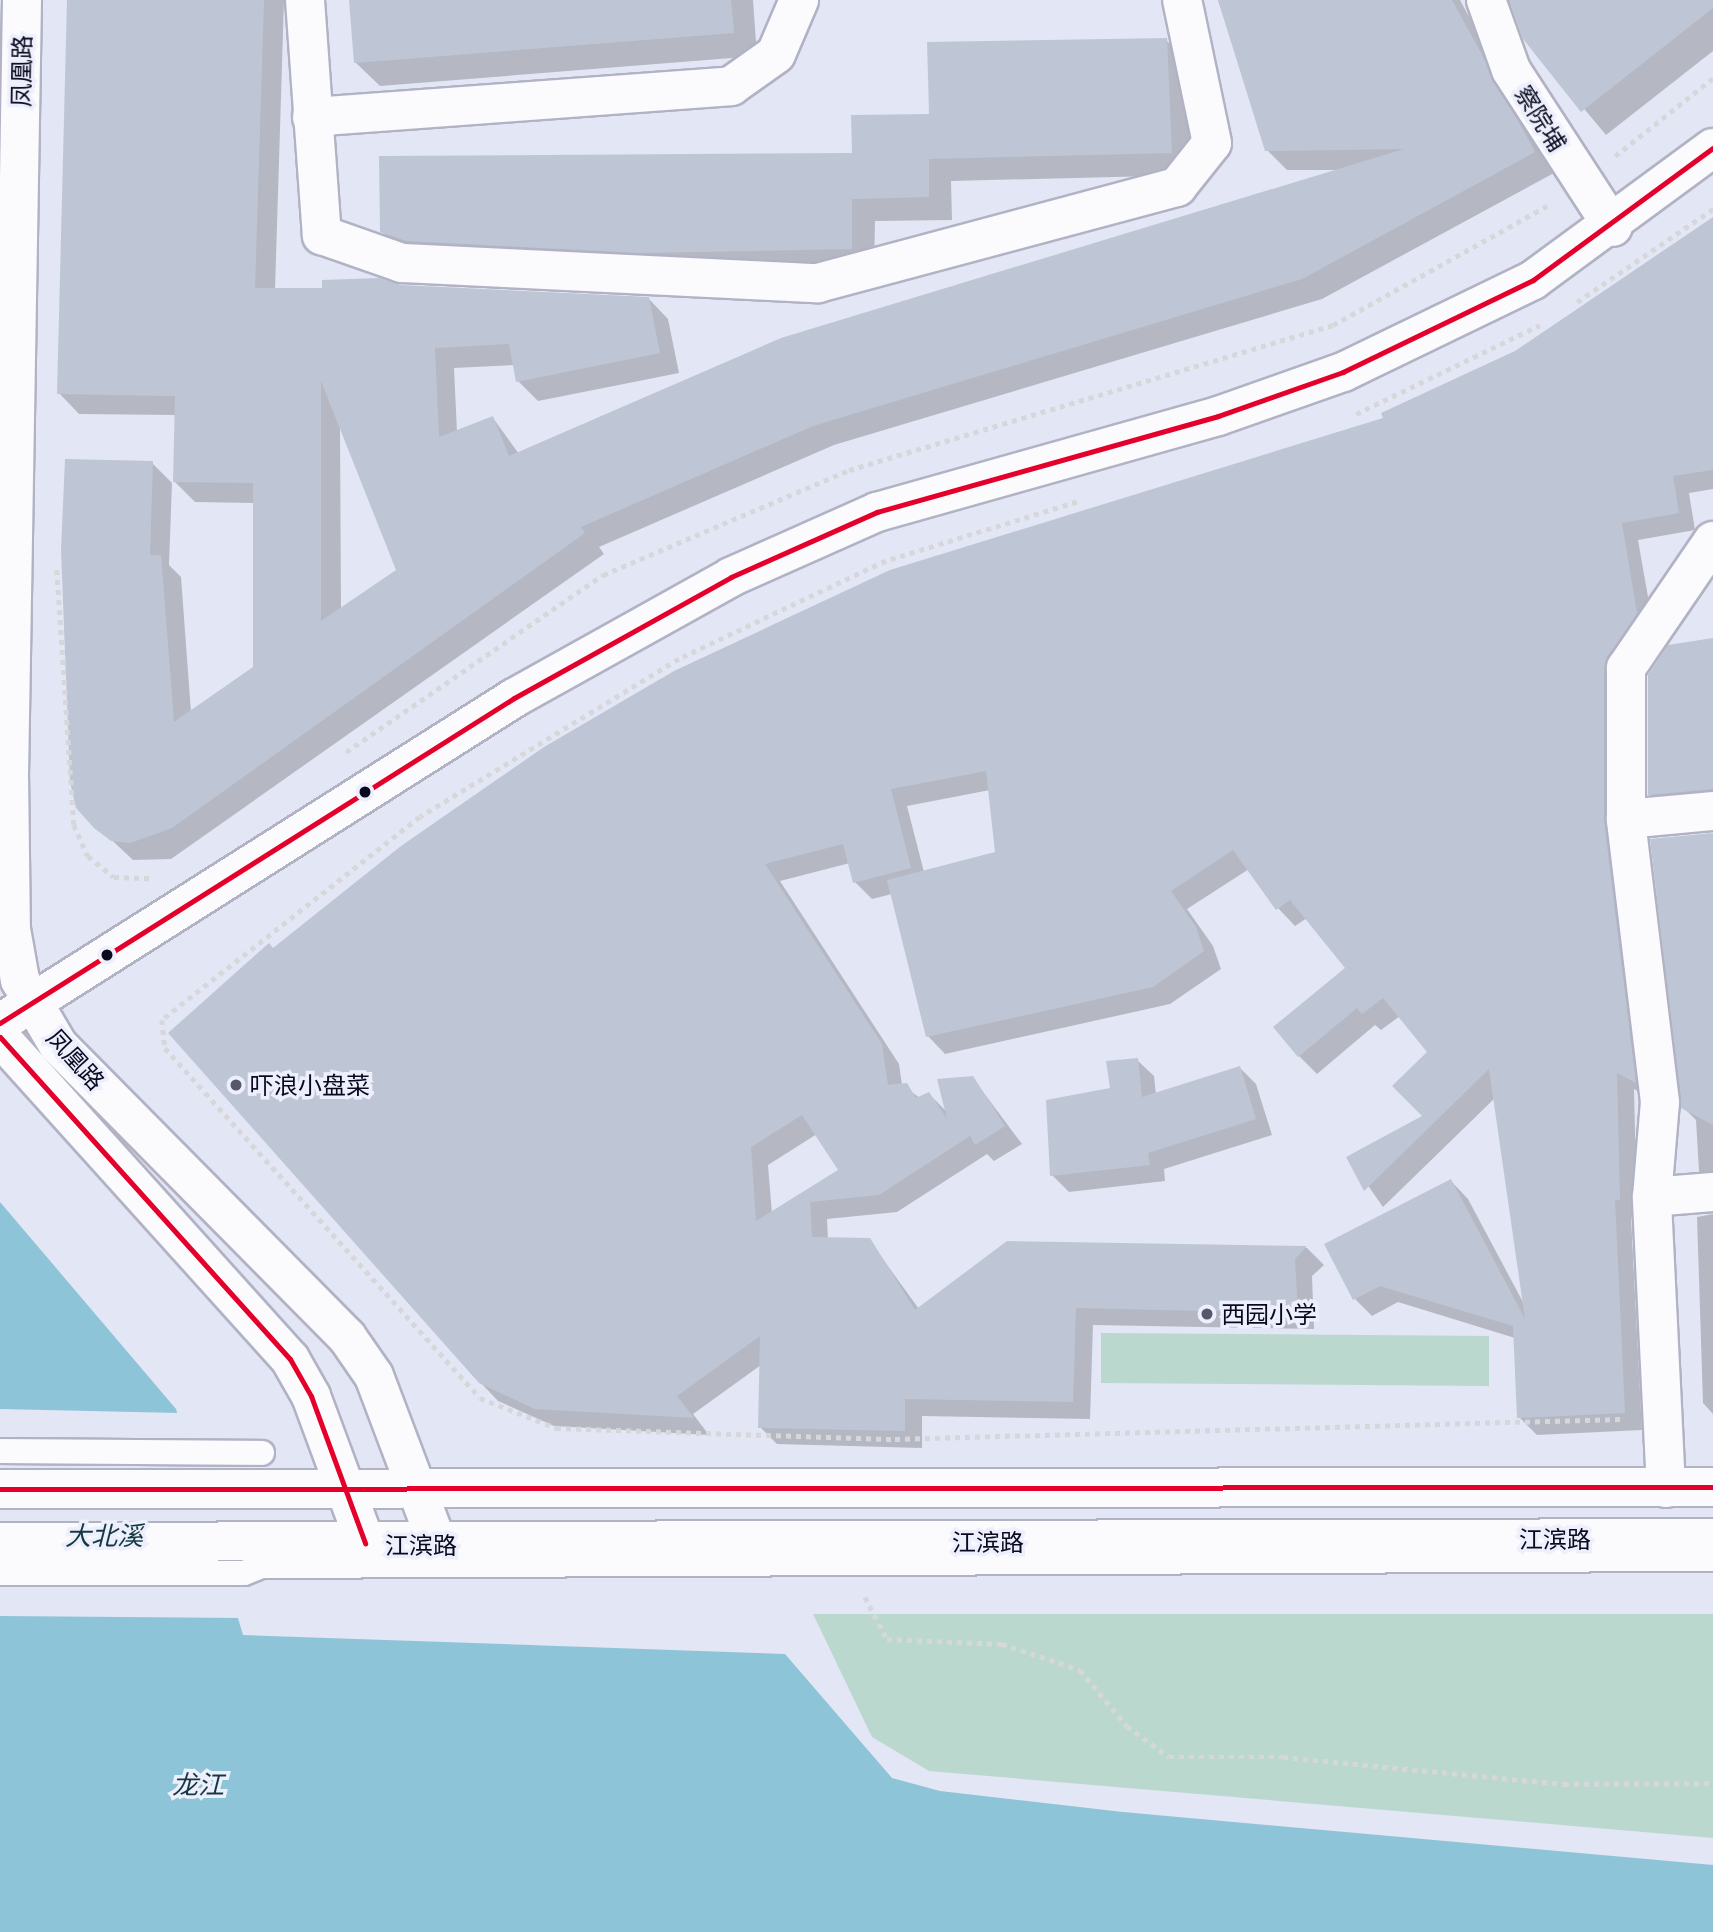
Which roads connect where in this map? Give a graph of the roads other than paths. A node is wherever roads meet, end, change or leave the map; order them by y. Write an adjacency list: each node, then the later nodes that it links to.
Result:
1 (22, 0): 12 (street, 凤凰路)
2 (305, 0): 6 (street)
3 (799, 0): 6 (street)
4 (1182, 0): 6 (street)
5 (1486, 0): 8 (street, 察院埔)
6 (312, 117)
7 (1713, 148): 8 (street)
8 (1613, 227): 12 (street)
9 (1713, 541): 11 (street)
10 (1713, 811): 11 (street)
11 (1626, 819): 15 (street)
12 (16, 1014): 21 (street, 凤凰路)
13 (0, 1037): 22 (street, 凤凰路)
14 (1713, 1192): 15 (street)
15 (1652, 1197): 19 (street)
16 (0, 1451): 17 (lane)
17 (262, 1471): 20 (street, 江滨路); 22 (street, 江滨路)
18 (1713, 1487): 19 (street, 江滨路)
19 (1666, 1488): 21 (street, 江滨路)
20 (0, 1489)
21 (417, 1489): 22 (street, 江滨路); 26 (street, 凤凰路)
22 (345, 1490): 25 (street, 凤凰路)
23 (1713, 1538): 26 (street, 江滨路)
24 (0, 1542): 27 (street, 江滨路)
25 (366, 1545): 26 (street, 江滨路); 27 (street, 江滨路)
26 (438, 1545)
27 (262, 1556): 28 (lane); 29 (lane)
28 (1713, 1559)
29 (0, 1573)

